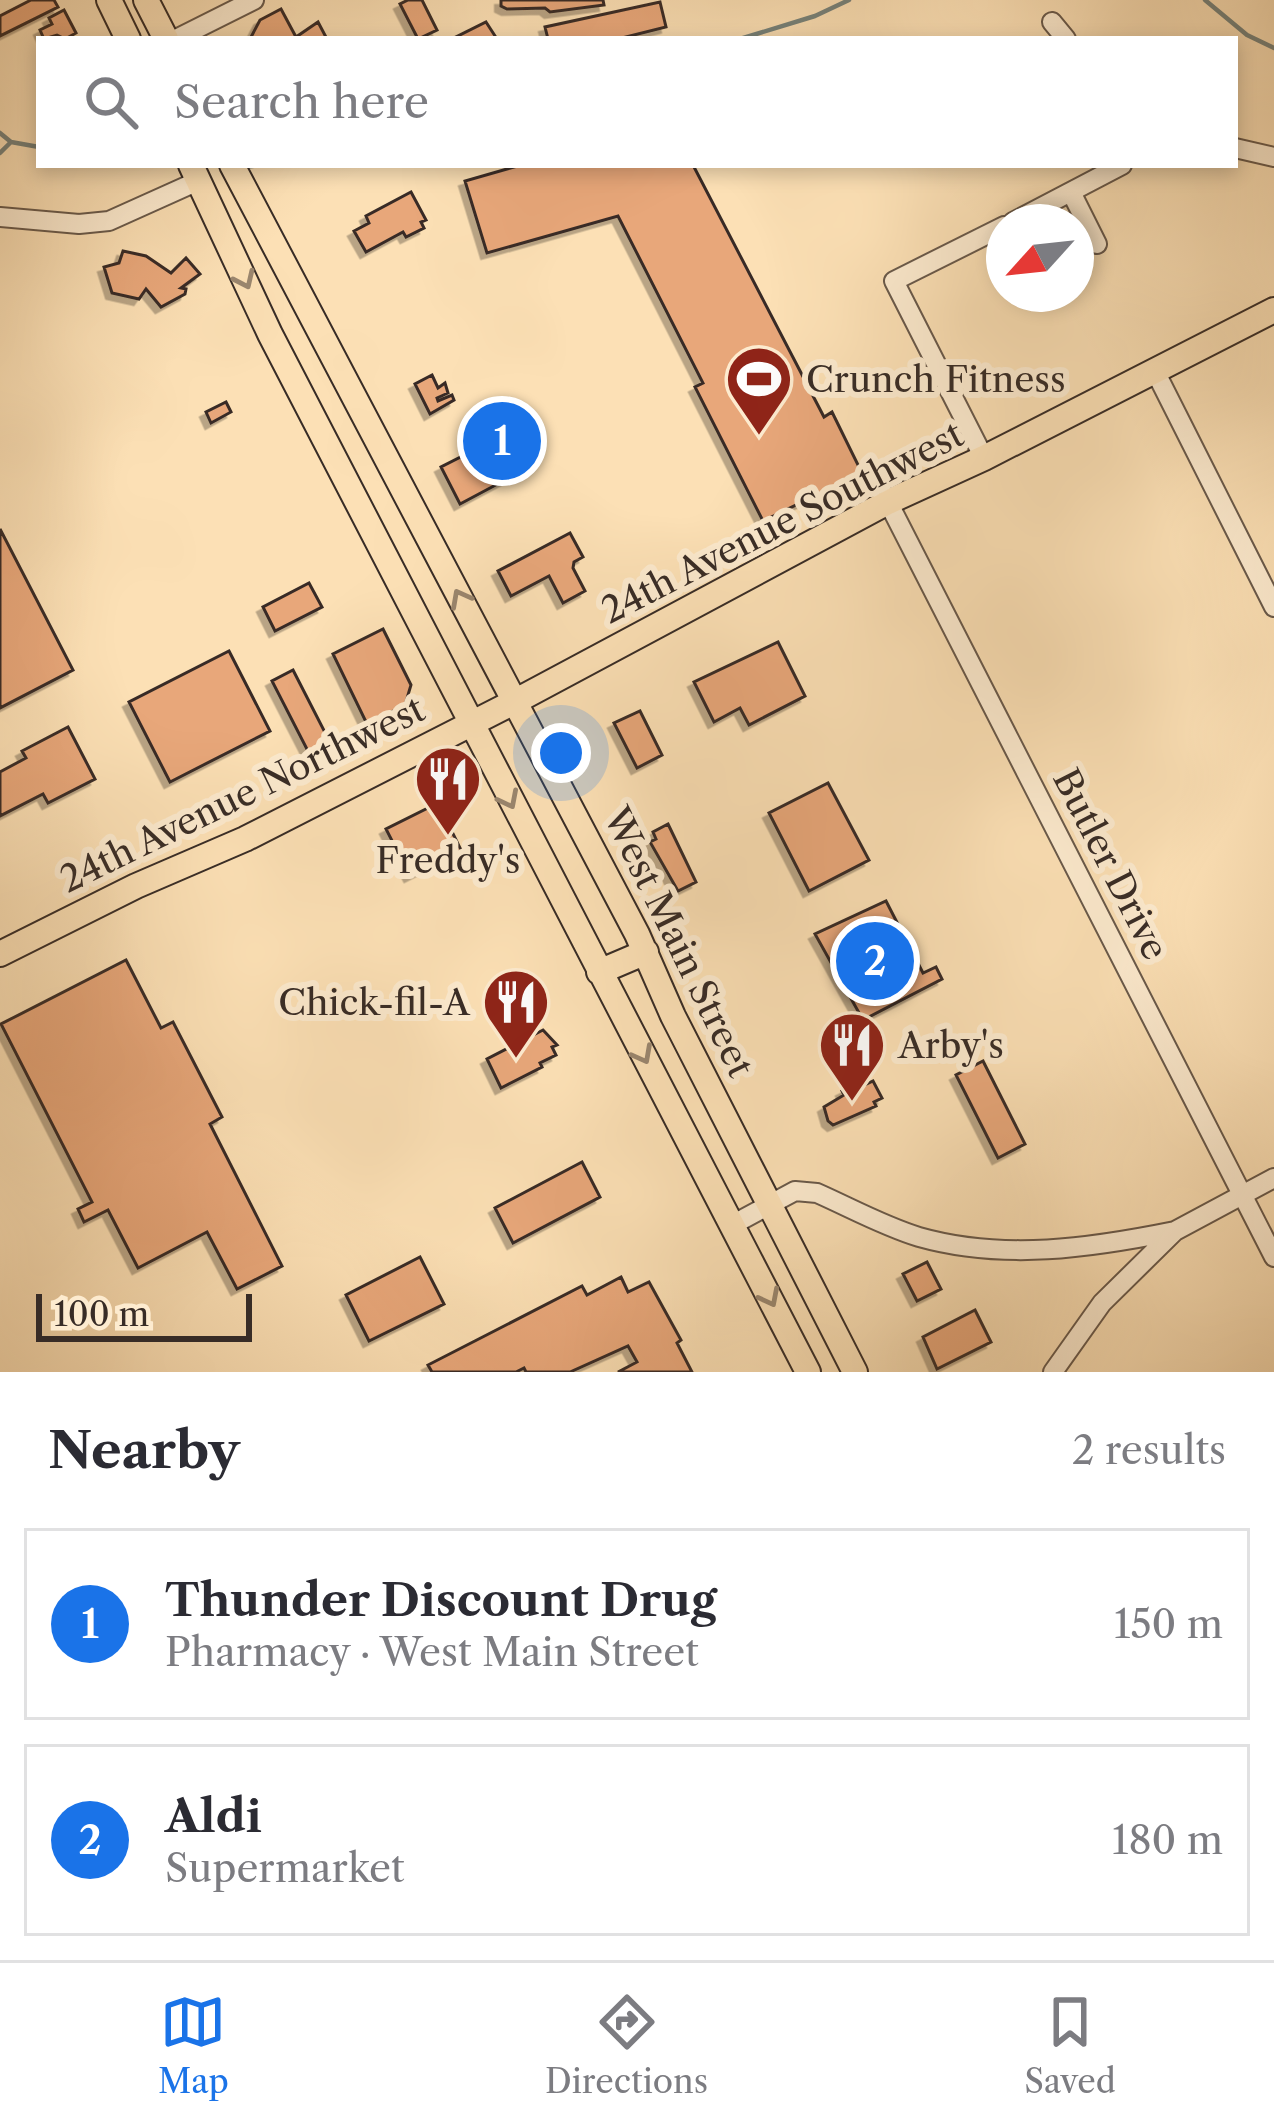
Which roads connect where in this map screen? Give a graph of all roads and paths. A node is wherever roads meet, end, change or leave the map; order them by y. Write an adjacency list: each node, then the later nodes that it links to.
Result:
1 (109, 0): 5 (main road)
2 (146, 0): 6 (main road)
3 (254, 0): 7 (street)
4 (1052, 22): 8 (street)
5 (127, 36)
6 (164, 36)
7 (182, 36)
8 (1064, 36)
9 (1238, 149): 10 (street)
10 (1274, 158)
11 (1116, 168): 14 (street)
12 (234, 169): 24 (main road, West Main Street, one-way to 12)
13 (195, 174): 16 (street); 25 (main road, one-way to 25)
14 (1071, 192): 15 (street); 18 (street)
15 (1048, 204)
16 (0, 217)
17 (986, 235): 21 (street)
18 (1097, 244)
19 (1274, 310): 20 (main road, 24th Avenue Southwest)
20 (1154, 371): 21 (main road, 24th Avenue Southwest); 23 (street)
21 (984, 458): 22 (main road, 24th Avenue Southwest)
22 (888, 502): 24 (main road, 24th Avenue Southwest); 30 (street, Butler Drive)
23 (1274, 607)
24 (516, 701): 25 (main road, 24th Avenue Northwest); 26 (main road, West Main Street)
25 (470, 723): 27 (main road, 24th Avenue Northwest); 28 (main road, one-way to 28)
26 (646, 952): 28 (main road); 31 (main road, West Main Street)
27 (0, 953)
28 (599, 972): 32 (main road, one-way to 32)
29 (1274, 1178): 30 (street)
30 (1242, 1194): 33 (street); 34 (street, Butler Drive)
31 (770, 1204): 32 (street); 33 (street); 36 (main road, West Main Street)
32 (732, 1225): 35 (main road, one-way to 35)
33 (1175, 1231): 37 (street)
34 (1274, 1257)
35 (808, 1372)
36 (855, 1372)
37 (1053, 1372)

